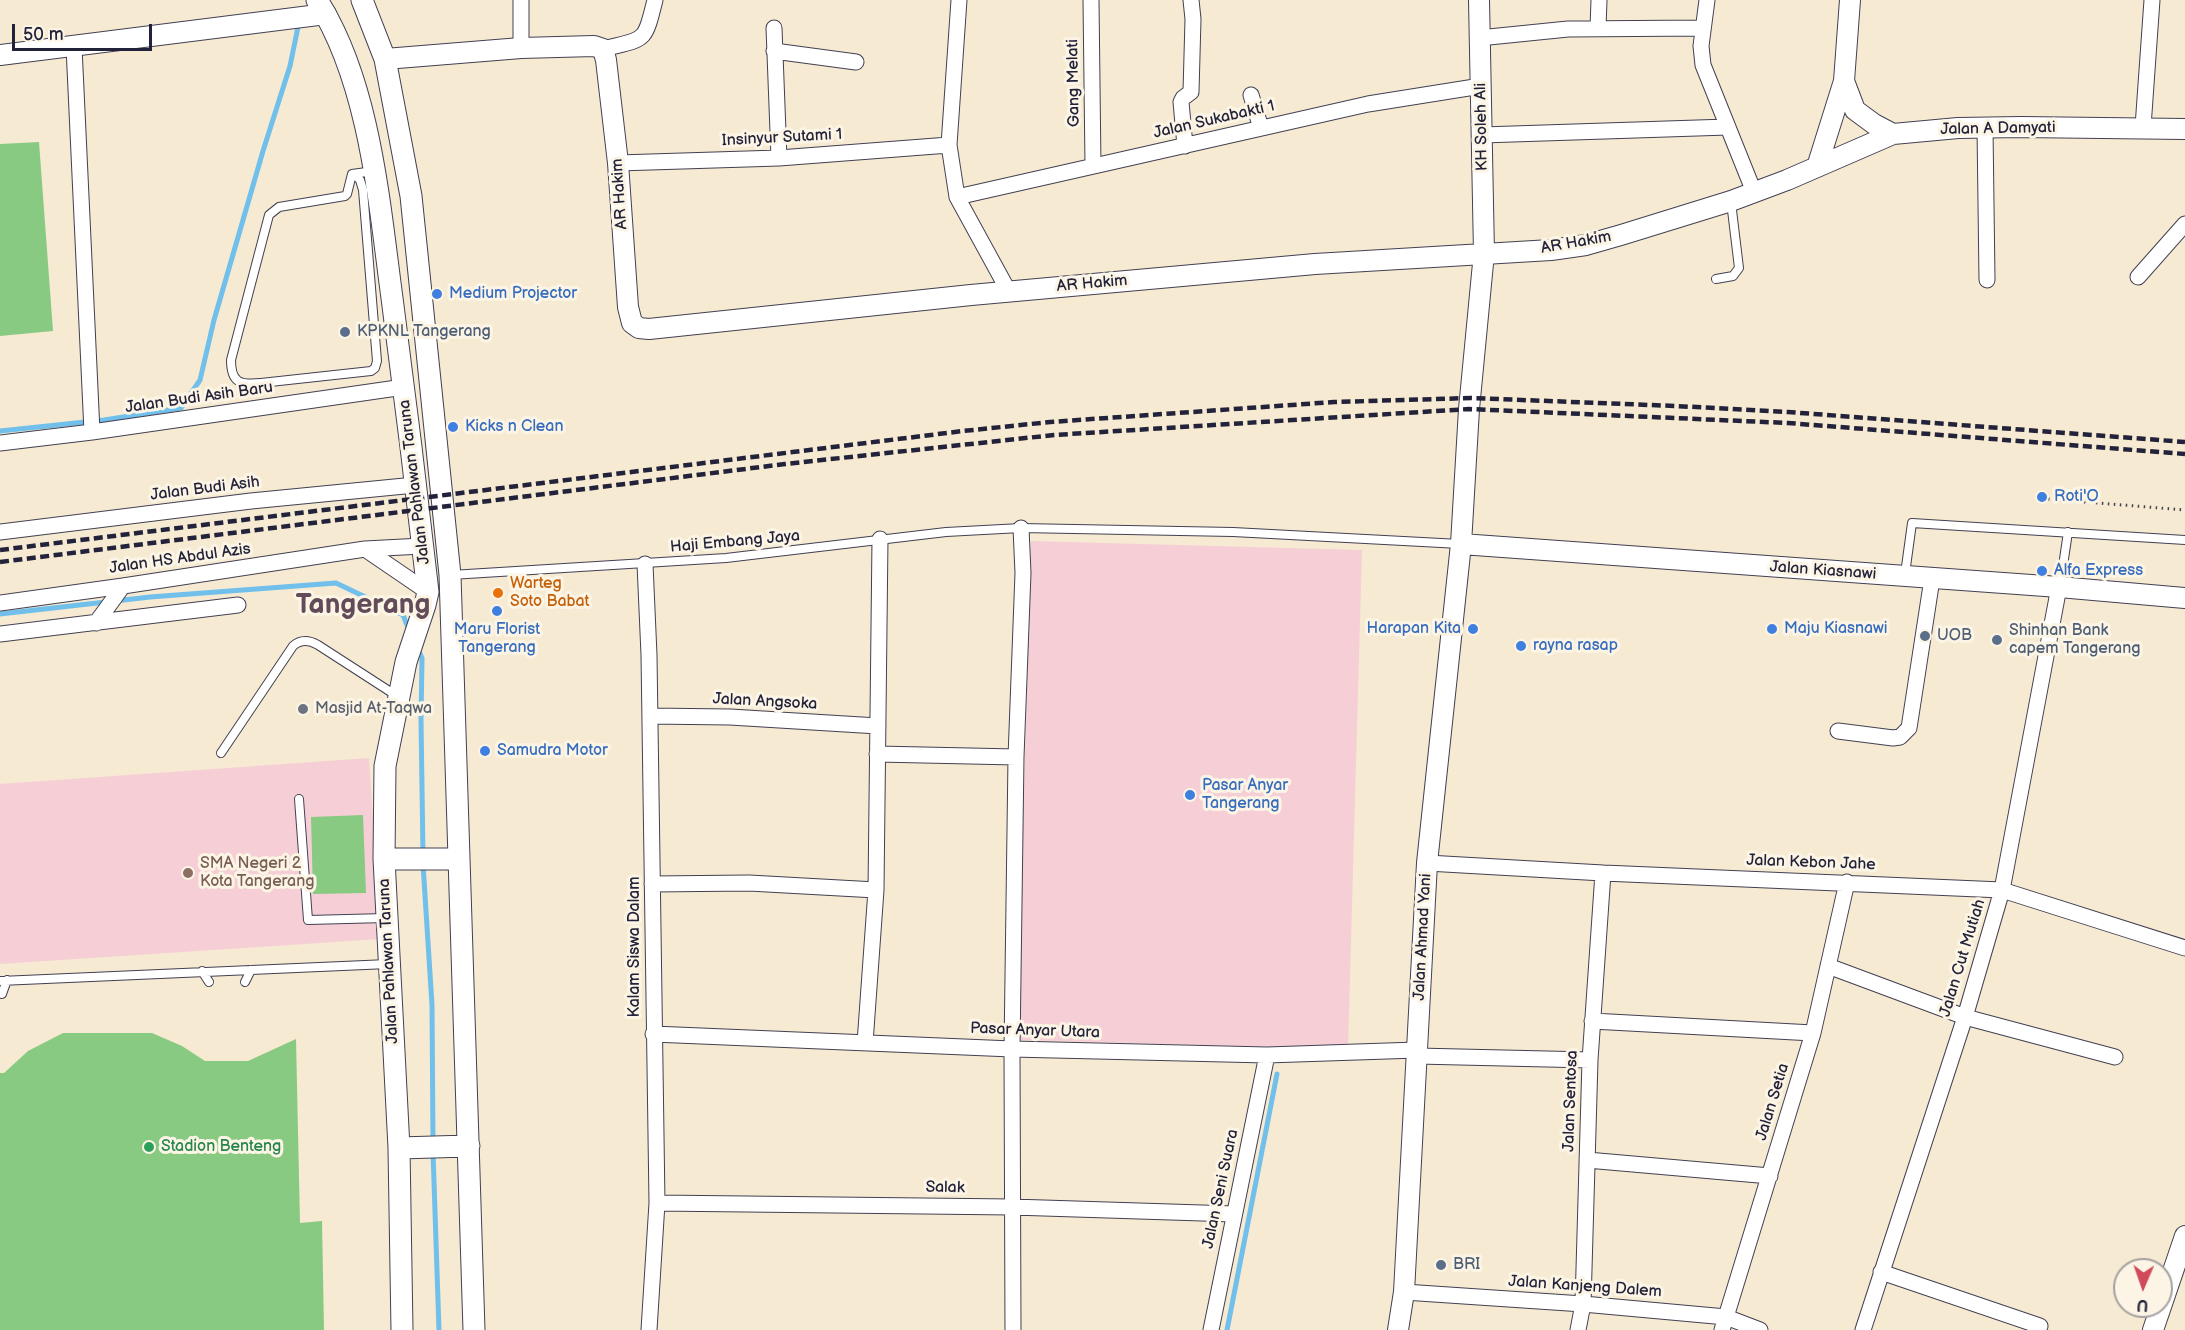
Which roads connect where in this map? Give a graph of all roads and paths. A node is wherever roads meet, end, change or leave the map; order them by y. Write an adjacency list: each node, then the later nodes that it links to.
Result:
1 (362, 0): 22 (main road, Jalan Pahlawan Taruna)
2 (521, 0): 18 (street)
3 (655, 0): 19 (street)
4 (959, 0): 34 (street)
5 (1091, 0): 38 (street, Gang Melati)
6 (1191, 0): 35 (street)
7 (1479, 0): 16 (street, KH Soleh Ali)
8 (1599, 0): 14 (street)
9 (1707, 0): 15 (street)
10 (1850, 0): 24 (street)
11 (2152, 0): 28 (street)
12 (320, 5): 17 (street); 40 (main road, Jalan Pahlawan Taruna)
13 (774, 28): 20 (street)
14 (1598, 28): 15 (street); 16 (street)
15 (1702, 28): 27 (street)
16 (1479, 38): 25 (street, KH Soleh Ali)
17 (74, 47): 21 (street); 52 (street)
18 (521, 48): 19 (street); 22 (street)
19 (603, 49): 37 (street, AR Hakim)
20 (774, 51): 23 (street); 36 (street)
21 (0, 55)
22 (385, 59): 66 (main road, Jalan Pahlawan Taruna)
23 (856, 62)
24 (1844, 81): 32 (street); 39 (street)
25 (1481, 86): 29 (street, Jalan Sukabakti 1); 33 (street, KH Soleh Ali)
26 (1251, 95): 29 (street)
27 (1728, 127): 33 (street); 42 (street)
28 (2143, 127): 30 (street, Jalan A Damyati); 31 (street, Jalan A Damyati)
29 (1261, 128): 35 (street, Jalan Sukabakti 1)
30 (1985, 128): 32 (street, Jalan A Damyati); 49 (street)
31 (2185, 129)
32 (1893, 134): 39 (street, Jalan A Damyati)
33 (1482, 135): 46 (street, KH Soleh Ali)
34 (949, 145): 36 (street, Insinyur Sutami 1); 43 (street)
35 (1185, 146): 38 (street, Jalan Sukabakti 1)
36 (778, 158): 37 (street, Insinyur Sutami 1)
37 (618, 163): 50 (street, AR Hakim)
38 (1093, 166): 43 (street, Jalan Sukabakti 1)
39 (1818, 167): 42 (street, AR Hakim)
40 (376, 171): 41 (lane); 51 (main road, Jalan Pahlawan Taruna)
41 (354, 174): 41 (lane)
42 (1754, 192): 44 (street, AR Hakim)
43 (957, 197): 50 (street)
44 (1731, 201): 46 (street, AR Hakim); 48 (lane)
45 (2185, 224): 47 (street)
46 (1484, 253): 50 (street, AR Hakim); 62 (street, KH Soleh Ali)
47 (2138, 278)
48 (1716, 279)
49 (1987, 280)
50 (1009, 292)
51 (404, 387): 52 (street, Jalan Budi Asih Baru); 54 (main road, Jalan Pahlawan Taruna)
52 (91, 423): 53 (street, Jalan Budi Asih Baru)
53 (0, 442)
54 (415, 485): 58 (street, Jalan Budi Asih); 63 (main road, Jalan Pahlawan Taruna)
55 (2048, 498): 56 (path)
56 (2185, 510)
57 (1021, 528): 60 (lane, Haji Embang Jaya); 62 (lane, Haji Embang Jaya); 83 (street)
58 (0, 532)
59 (2068, 532): 61 (lane); 67 (lane); 70 (lane)
60 (880, 539): 65 (lane, Haji Embang Jaya); 79 (street)
61 (2185, 540)
62 (1461, 544): 67 (street, Jalan Kiasnawi); 87 (street, Jalan Ahmad Yani)
63 (422, 546): 64 (street, Jalan HS Abdul Azis); 71 (main road, Jalan Pahlawan Taruna)
64 (365, 549): 69 (street, Jalan HS Abdul Azis); 71 (street)
65 (645, 564): 66 (lane, Haji Embang Jaya); 78 (street, Kalam Siswa Dalam)
66 (450, 575): 86 (main road, Jalan Pahlawan Taruna)
67 (1904, 577): 68 (street, Jalan Kiasnawi)
68 (1932, 579): 70 (street, Jalan Kiasnawi); 80 (street)
69 (123, 586): 73 (street, Jalan HS Abdul Azis); 75 (street)
70 (2060, 587): 72 (street, Jalan Kiasnawi); 92 (street, Jalan Cut Mutiah)
71 (426, 598): 77 (main road, Jalan Pahlawan Taruna)
72 (2185, 598)
73 (0, 603)
74 (238, 605): 75 (street)
75 (96, 623): 76 (street)
76 (0, 634)
77 (399, 697): 81 (lane); 85 (main road, Jalan Pahlawan Taruna)
78 (650, 716): 79 (street, Jalan Angsoka); 90 (street, Kalam Siswa Dalam)
79 (878, 726): 82 (street)
80 (1838, 731)
81 (221, 753)
82 (878, 754): 83 (street); 91 (street)
83 (1016, 757): 108 (street)
84 (299, 799): 93 (lane)
85 (390, 859): 86 (main road); 93 (main road, Jalan Pahlawan Taruna)
86 (454, 859): 113 (main road, Jalan Pahlawan Taruna)
87 (1427, 862): 88 (street, Jalan Kebon Jahe); 109 (street, Jalan Ahmad Yani)
88 (1603, 873): 89 (street, Jalan Kebon Jahe); 104 (street, Jalan Sentosa)
89 (1847, 882): 92 (street, Jalan Kebon Jahe); 96 (street, Jalan Setia)
90 (652, 884): 91 (street); 106 (street, Kalam Siswa Dalam)
91 (876, 890): 107 (street)
92 (2002, 890): 94 (street, Jalan Kebon Jahe); 103 (street, Jalan Cut Mutiah)
93 (387, 918): 95 (main road, Jalan Pahlawan Taruna)
94 (2185, 948)
95 (388, 964): 97 (lane); 114 (main road, Jalan Pahlawan Taruna)
96 (1828, 966): 103 (street); 105 (street, Jalan Setia)
97 (251, 970): 98 (lane); 101 (lane)
98 (202, 971): 99 (lane); 100 (lane)
99 (4, 981): 102 (lane)
100 (208, 982)
101 (245, 982)
102 (2, 994)
103 (1965, 1017): 111 (street); 121 (street, Jalan Cut Mutiah)
104 (1592, 1021): 105 (street); 112 (street, Jalan Sentosa)
105 (1813, 1033): 116 (street, Jalan Setia)
106 (653, 1034): 107 (street, Pasar Anyar Utara); 117 (street, Kalam Siswa Dalam)
107 (865, 1043): 108 (street, Pasar Anyar Utara)
108 (1011, 1049): 110 (street, Pasar Anyar Utara); 118 (street)
109 (1417, 1053): 110 (street, Pasar Anyar Utara); 112 (street, Pasar Anyar Utara); 122 (street, Jalan Ahmad Yani)
110 (1267, 1055): 119 (street, Jalan Seni Suara)
111 (2115, 1057)
112 (1590, 1060): 115 (street, Jalan Sentosa)
113 (462, 1146): 114 (main road); 127 (main road, Jalan Pahlawan Taruna)
114 (406, 1148): 126 (main road, Jalan Pahlawan Taruna)
115 (1587, 1160): 116 (street); 123 (street, Jalan Sentosa)
116 (1770, 1176): 124 (street, Jalan Setia)
117 (657, 1203): 118 (street, Salak); 128 (street, Kalam Siswa Dalam)
118 (1012, 1207): 119 (street, Salak); 129 (street)
119 (1233, 1214): 130 (street, Jalan Seni Suara)
120 (2185, 1236): 135 (street)
121 (1881, 1272): 125 (street); 134 (street, Jalan Cut Mutiah)
122 (1404, 1292): 123 (street, Jalan Kanjeng Dalem); 131 (street, Jalan Ahmad Yani)
123 (1583, 1304): 124 (street, Jalan Kanjeng Dalem); 132 (street, Jalan Sentosa)
124 (1724, 1323): 133 (street, Jalan Kanjeng Dalem)
125 (2040, 1326)
126 (402, 1330)
127 (474, 1330)
128 (649, 1330)
129 (1013, 1330)
130 (1211, 1330)
131 (1398, 1330)
132 (1578, 1330)
133 (1760, 1330)
134 (1863, 1330)
135 (2153, 1330)

